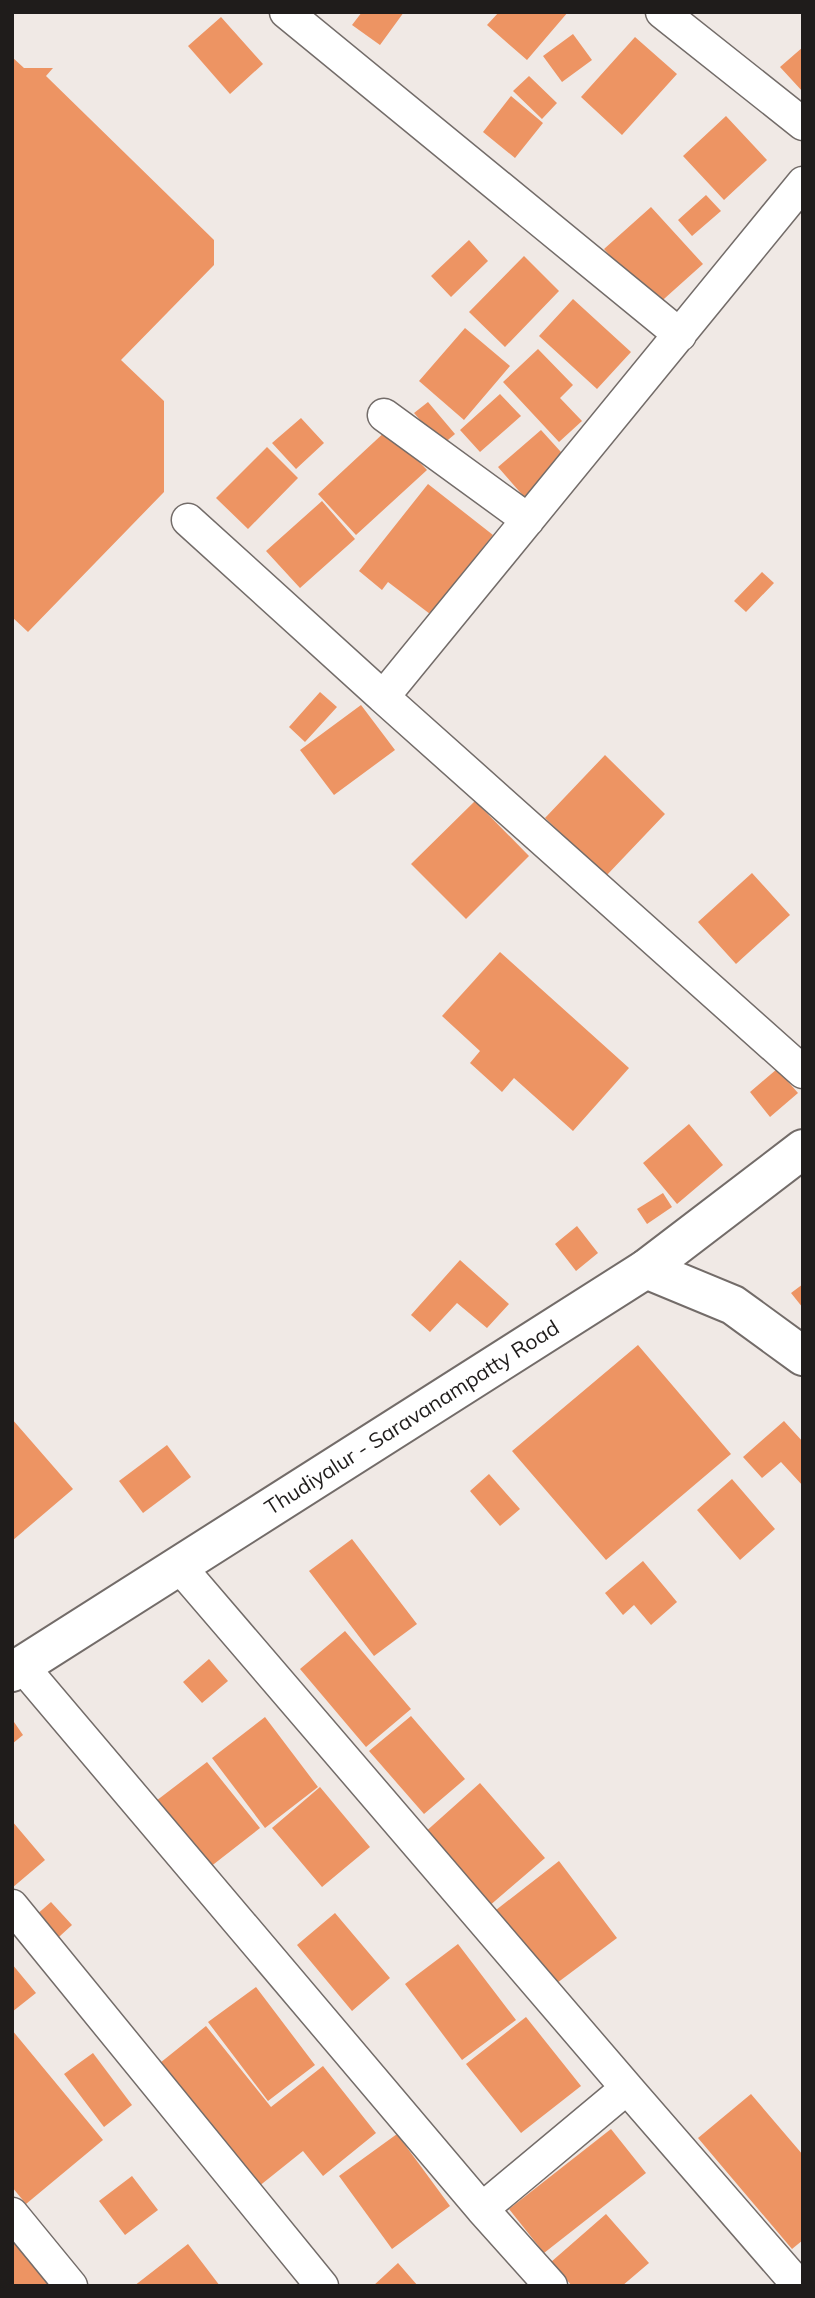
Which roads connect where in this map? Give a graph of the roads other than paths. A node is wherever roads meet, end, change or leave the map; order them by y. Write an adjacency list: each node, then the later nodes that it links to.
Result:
1 (286, 12): 5 (street)
2 (662, 12): 3 (street)
3 (803, 124)
4 (803, 183): 5 (street)
5 (680, 335): 8 (street)
6 (384, 415): 8 (street)
7 (188, 520): 9 (street)
8 (528, 520): 9 (street)
9 (383, 697): 10 (street)
10 (803, 1072)
11 (803, 1149): 12 (main road, Thudiyalur - Saravanampatty Road)
12 (646, 1269): 13 (main road); 14 (main road, Thudiyalur - Saravanampatty Road)
13 (803, 1356)
14 (179, 1566): 15 (main road, Thudiyalur - Saravanampatty Road); 17 (street)
15 (17, 1669): 18 (street)
16 (12, 1906): 21 (street)
17 (627, 2088): 18 (street); 23 (street)
18 (482, 2209): 22 (street)
19 (12, 2214): 20 (street)
20 (71, 2286)
21 (322, 2286)
22 (551, 2286)
23 (799, 2286)

